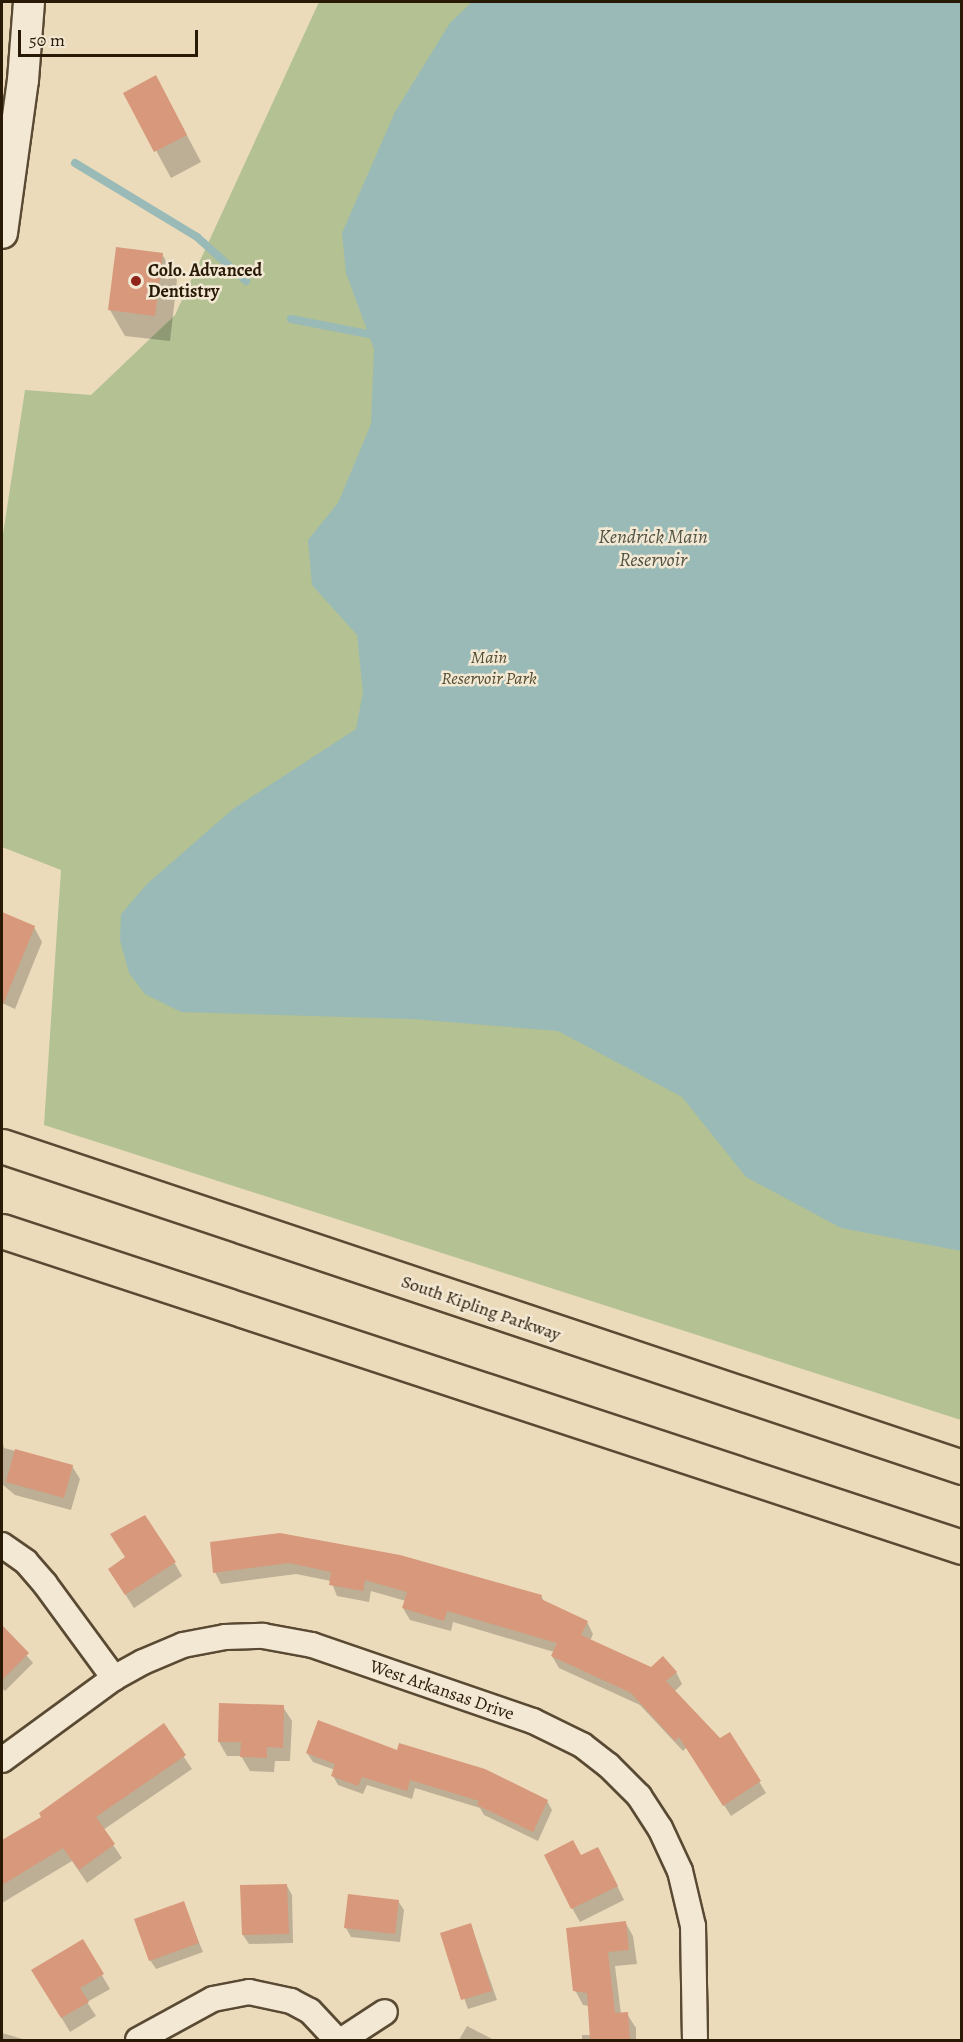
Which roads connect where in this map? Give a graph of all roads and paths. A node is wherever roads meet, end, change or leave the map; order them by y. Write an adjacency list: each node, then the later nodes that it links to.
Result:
1 (28, 2): 2 (street)
2 (8, 137): 3 (street)
3 (2, 233)
4 (2, 1146): 6 (main road, South Kipling Parkway)
5 (2, 1231): 8 (main road)
6 (962, 1467)
7 (2, 1545): 9 (street)
8 (962, 1547)
9 (114, 1678): 10 (street, West Arkansas Drive); 14 (street, West Arkansas Drive)
10 (2, 1760)
11 (385, 2012): 13 (street)
12 (138, 2040): 13 (street)
13 (340, 2040)
14 (695, 2040)

